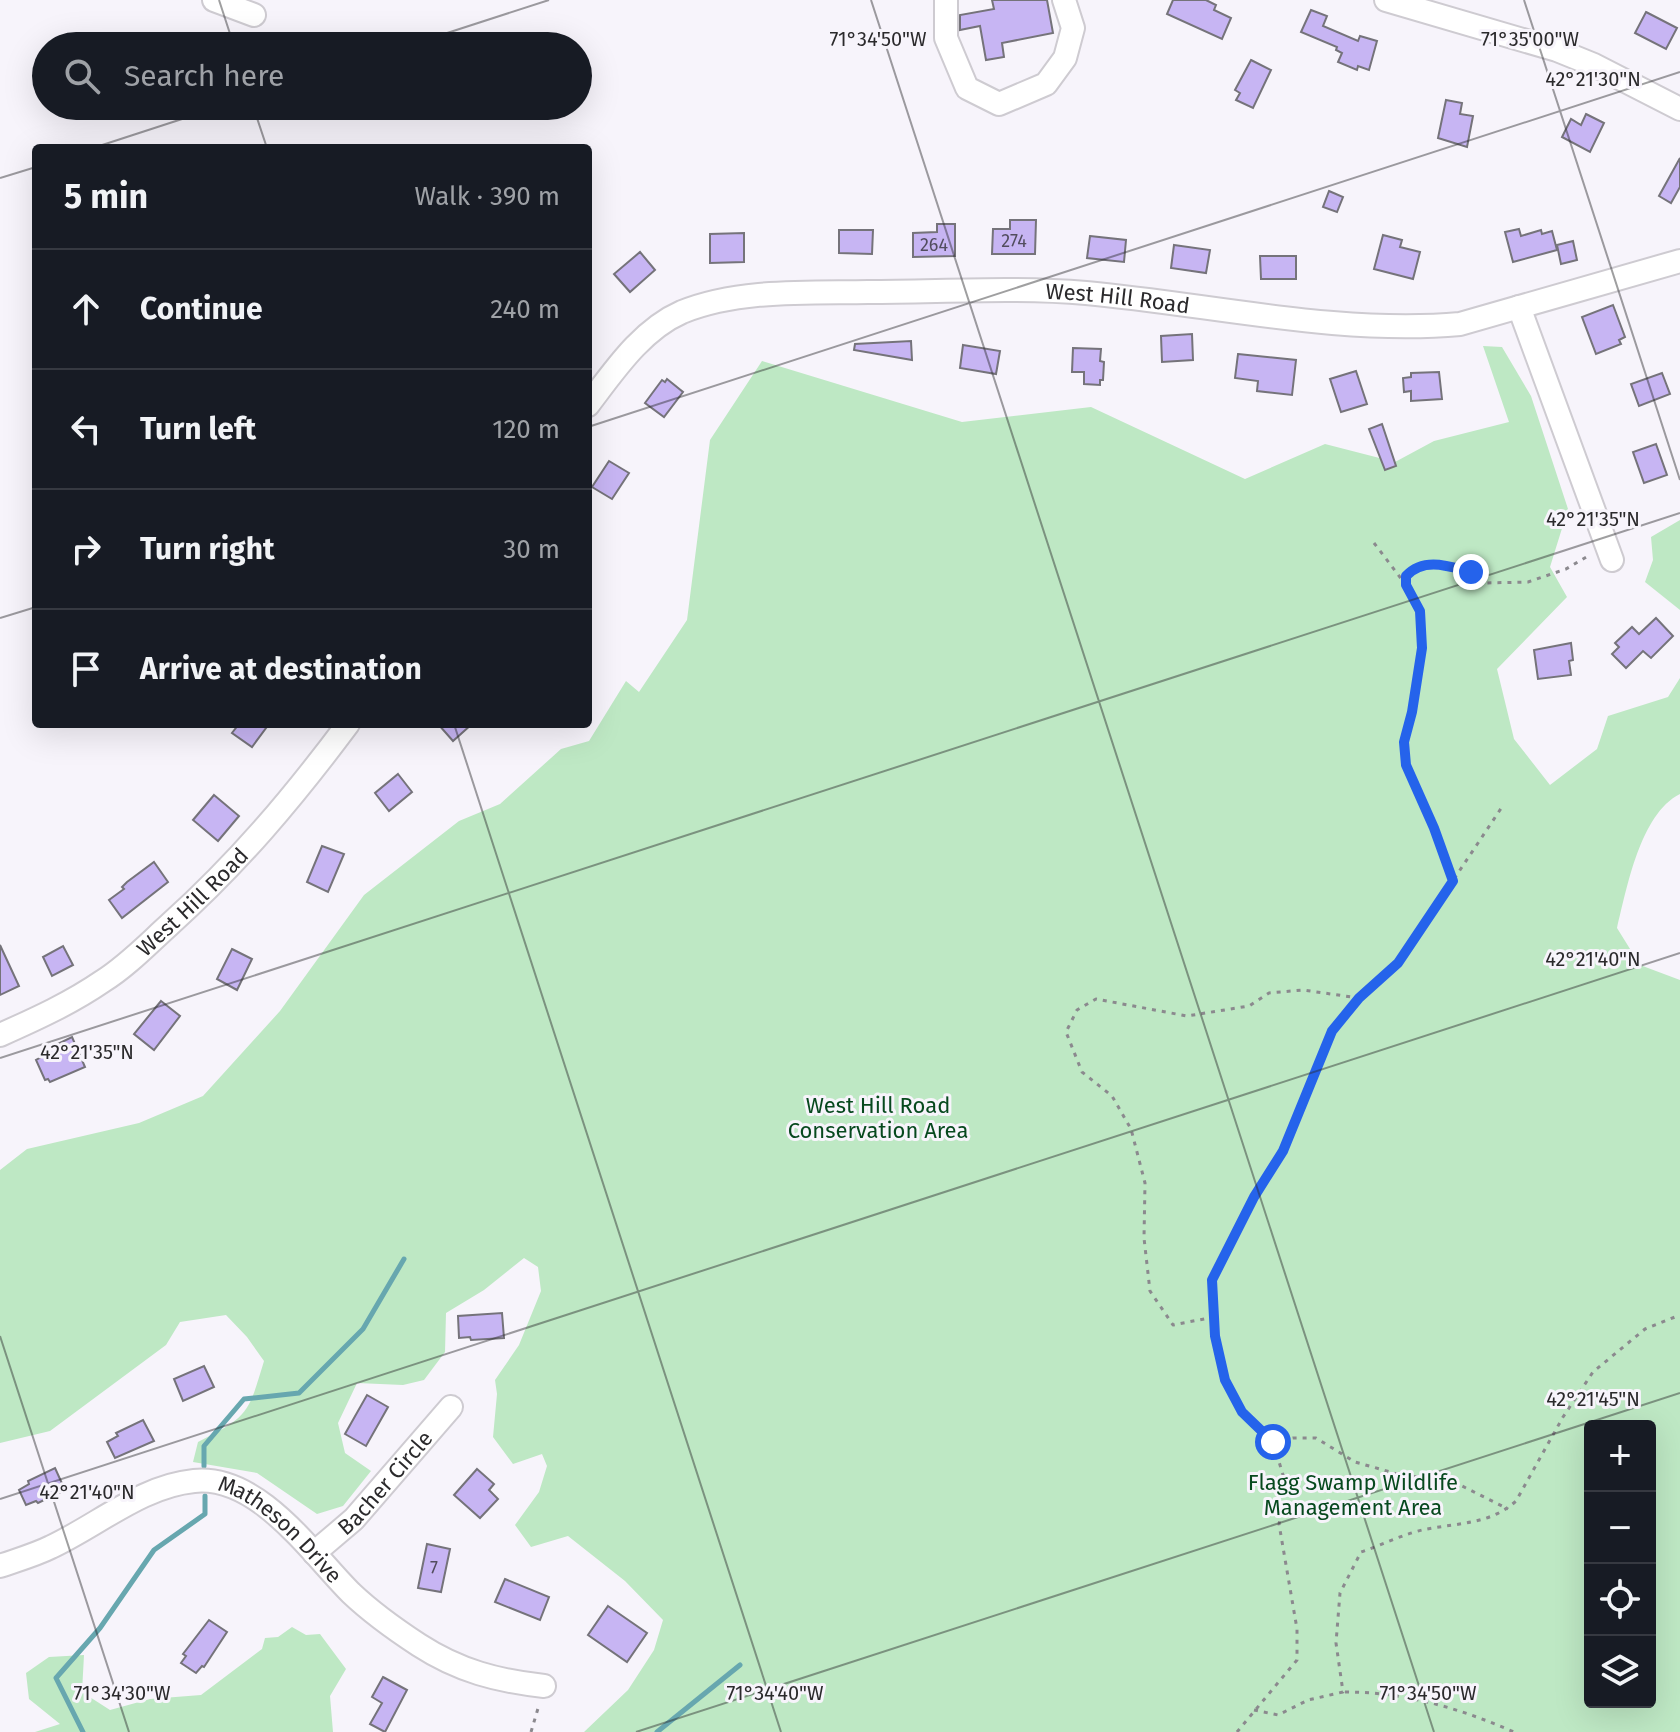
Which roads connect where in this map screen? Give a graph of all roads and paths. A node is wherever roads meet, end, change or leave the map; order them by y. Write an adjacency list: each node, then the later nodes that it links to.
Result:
1 (214, 0): 5 (street)
2 (946, 0): 3 (street)
3 (1064, 0)
4 (1386, 0): 6 (street)
5 (254, 15)
6 (1680, 109)
7 (1680, 261): 8 (street, West Hill Road)
8 (1519, 307): 9 (street, West Hill Road); 11 (street)
9 (592, 400)
10 (1374, 543): 12 (path)
11 (1609, 552): 12 (path)
12 (1406, 585): 15 (path)
13 (345, 728): 17 (street, West Hill Road)
14 (1502, 807): 15 (path)
15 (1453, 881): 16 (path)
16 (1359, 998): 19 (path); 19 (path)
17 (0, 1035)
18 (1680, 1315): 22 (path)
19 (1214, 1317): 21 (path)
20 (451, 1407): 23 (street, Bacher Circle)
21 (1273, 1442): 22 (path); 27 (path)
22 (1508, 1509): 26 (path)
23 (314, 1553): 24 (street, Matheson Drive); 25 (street, Matheson Drive)
24 (0, 1566)
25 (544, 1686): 28 (path)
26 (1343, 1692): 27 (path); 30 (path)
27 (1254, 1710): 29 (path)
28 (531, 1732)
29 (1237, 1732)
30 (1514, 1732)

